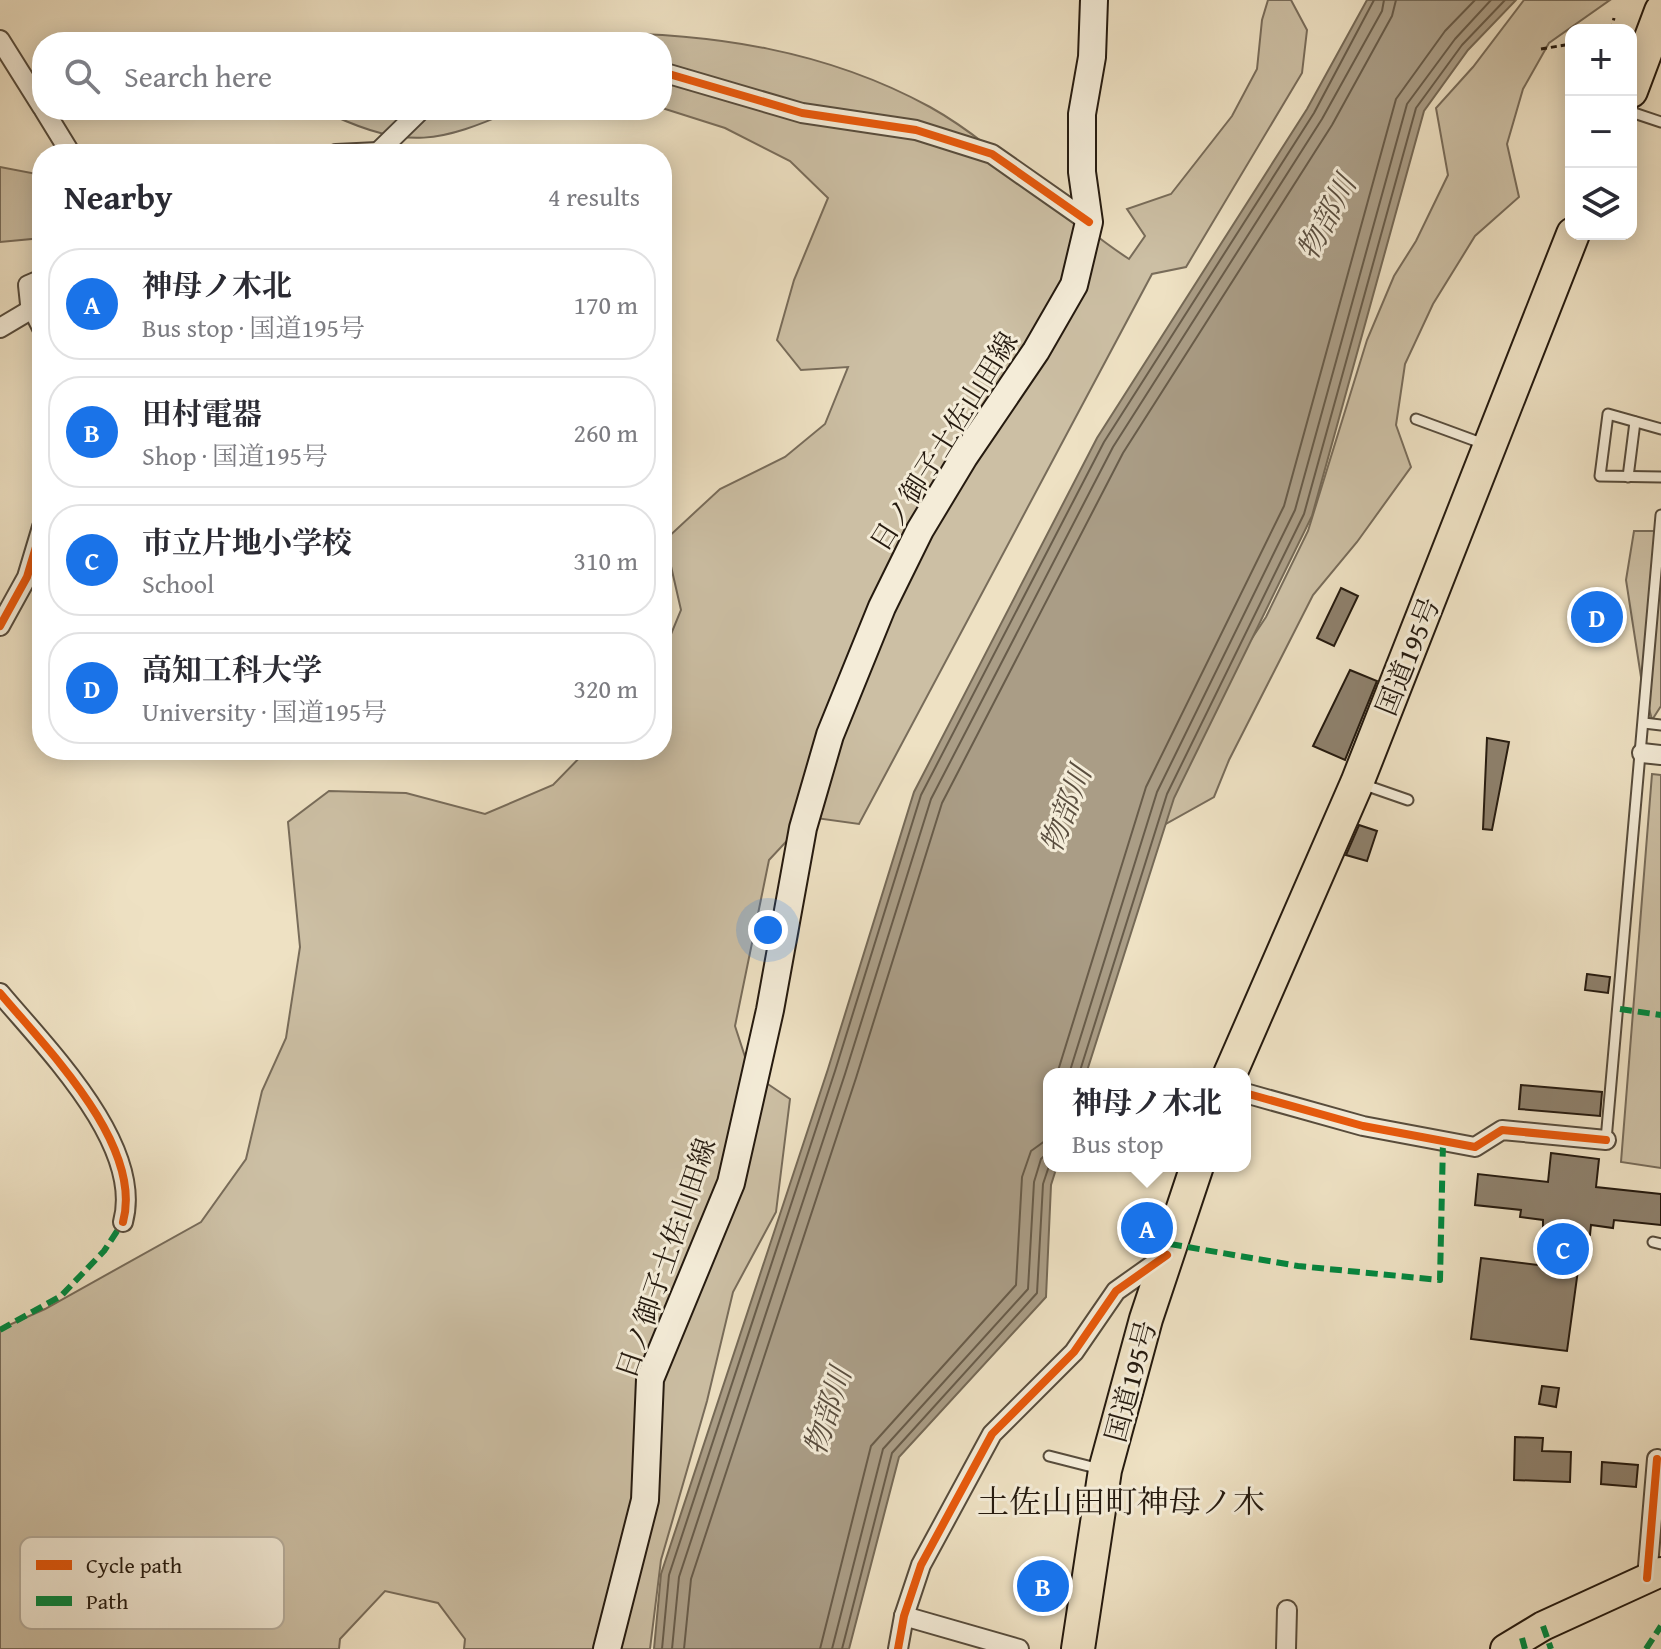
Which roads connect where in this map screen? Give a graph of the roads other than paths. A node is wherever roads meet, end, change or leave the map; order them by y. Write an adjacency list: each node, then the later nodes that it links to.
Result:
1 (1094, 0): 13 (main road, 日ノ御子土佐山田線)
2 (1661, 11): 5 (highway)
3 (0, 40): 6 (street)
4 (672, 75): 13 (street)
5 (1637, 75)
6 (32, 91)
7 (1637, 114): 10 (lane)
8 (50, 120): 11 (street)
9 (411, 120): 12 (street)
10 (1661, 122)
11 (65, 144)
12 (386, 144)
13 (1089, 222): 46 (main road, 日ノ御子土佐山田線)
14 (1571, 240): 21 (highway, 国道195号)
15 (32, 283): 16 (street)
16 (32, 309): 17 (street)
17 (0, 328)
18 (1416, 419): 21 (lane)
19 (1635, 422): 20 (lane); 22 (lane); 22 (lane)
20 (1661, 429)
21 (1490, 447): 31 (highway, 国道195号)
22 (1628, 477): 23 (lane)
23 (1661, 477)
24 (1661, 515): 27 (lane)
25 (32, 560): 26 (street)
26 (0, 626)
27 (1644, 723): 28 (lane); 29 (lane)
28 (1661, 725)
29 (1642, 753): 30 (street); 36 (lane)
30 (1661, 755)
31 (1357, 783): 32 (lane); 34 (highway, 国道195号)
32 (1408, 800)
33 (0, 993): 38 (street)
34 (1233, 1068)
35 (1251, 1095): 36 (street)
36 (1606, 1140)
37 (1195, 1172): 39 (highway, 国道195号)
38 (123, 1222)
39 (1167, 1255): 42 (highway, 国道195号); 45 (street)
40 (1049, 1456): 42 (lane)
41 (1657, 1459): 43 (street)
42 (1105, 1470): 49 (highway, 国道195号)
43 (1654, 1575): 51 (main road)
44 (1287, 1610): 50 (street)
45 (904, 1616): 47 (street); 48 (street)
46 (607, 1649)
47 (898, 1649)
48 (1019, 1649)
49 (1078, 1649)
50 (1286, 1649)
51 (1505, 1649)

